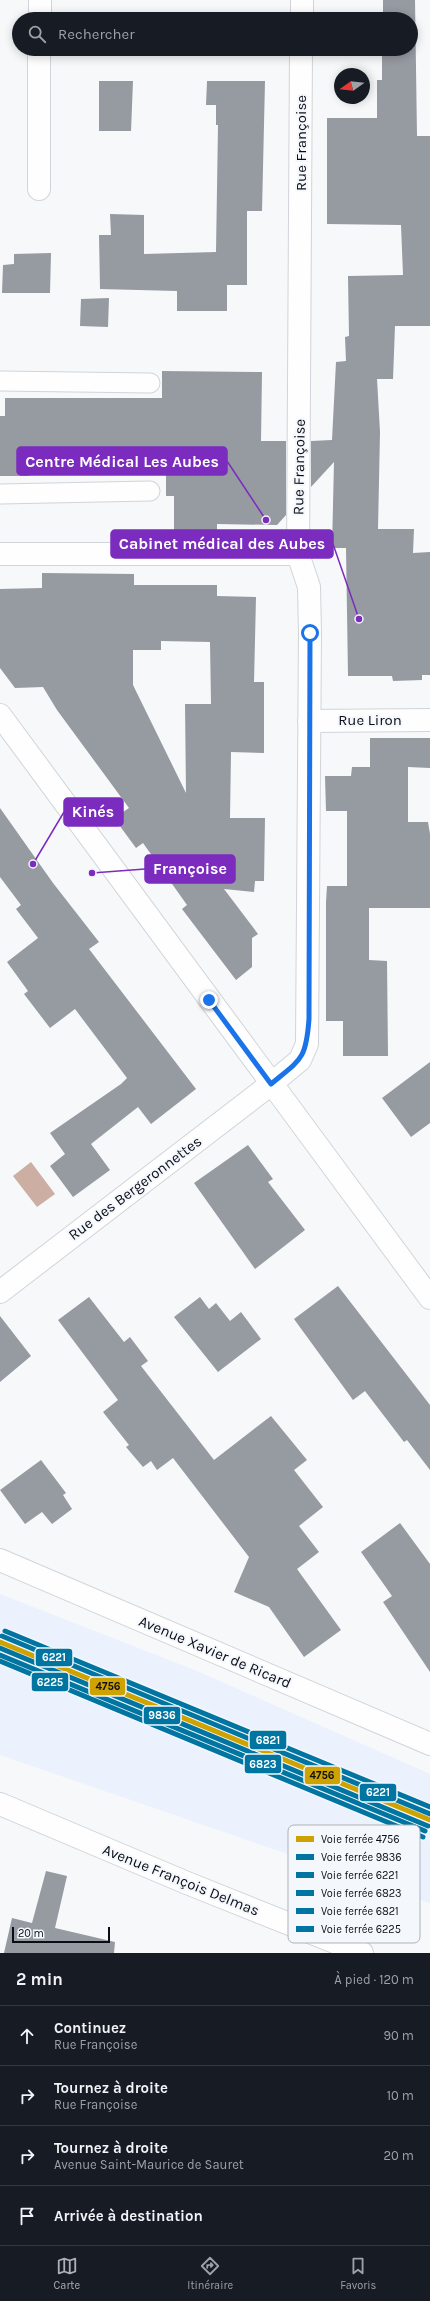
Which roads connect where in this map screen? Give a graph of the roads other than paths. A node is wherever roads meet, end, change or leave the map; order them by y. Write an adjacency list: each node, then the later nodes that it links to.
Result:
1 (40, 0): 3 (street)
2 (302, 0): 4 (street)
3 (40, 12)
4 (302, 12)
5 (40, 56): 7 (street)
6 (302, 56): 13 (street, Rue Françoise)
7 (39, 189)
8 (0, 381): 9 (lane)
9 (150, 383)
10 (150, 491): 11 (lane)
11 (0, 494)
12 (0, 554): 13 (street)
13 (298, 554): 16 (street, Rue Françoise)
14 (0, 715): 17 (street)
15 (430, 720): 16 (street, Rue Liron)
16 (309, 721): 17 (street, Rue Françoise)
17 (271, 1084): 18 (street, Rue des Bergeronnettes); 19 (street)
18 (0, 1292)
19 (430, 1298)
20 (0, 1560): 21 (street, Avenue Xavier de Ricard)
21 (430, 1744)
22 (0, 1804): 23 (street, Avenue François Delmas)
23 (288, 1923)
24 (337, 1943): 25 (street, Avenue François Delmas)
25 (362, 1953)

